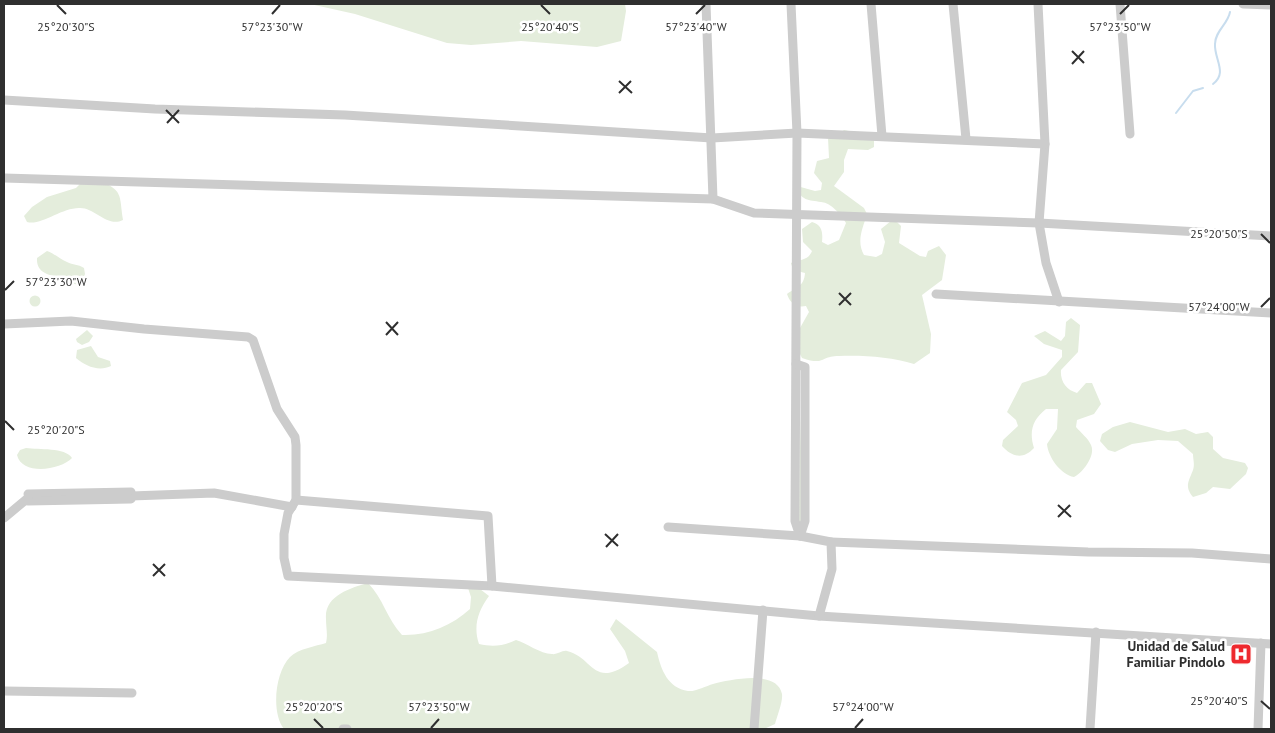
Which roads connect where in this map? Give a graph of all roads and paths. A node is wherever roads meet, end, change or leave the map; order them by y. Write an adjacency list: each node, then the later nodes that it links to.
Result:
1 (706, 4): 13 (street)
2 (791, 4): 10 (street)
3 (871, 4): 12 (street)
4 (953, 4): 14 (street)
5 (1038, 4): 15 (street)
6 (1120, 4): 11 (street)
7 (1243, 4): 8 (street)
8 (1271, 6)
9 (4, 100): 13 (street)
10 (797, 133): 12 (street); 13 (street); 18 (street)
11 (1130, 134)
12 (882, 136): 14 (street)
13 (712, 138): 17 (street)
14 (966, 139): 15 (street)
15 (1046, 144): 19 (street)
16 (4, 178): 17 (street)
17 (713, 199): 18 (street)
18 (796, 213): 19 (street); 25 (street)
19 (1039, 222): 20 (street); 22 (street)
20 (1271, 236)
21 (936, 294): 22 (street)
22 (1059, 302): 23 (street)
23 (1271, 313)
24 (4, 324): 26 (street)
25 (796, 364): 29 (street); 29 (street)
26 (294, 503): 27 (street); 32 (street); 32 (street)
27 (4, 518)
28 (668, 527): 29 (street)
29 (800, 536): 30 (street)
30 (831, 542): 31 (street); 34 (street)
31 (1271, 558)
32 (492, 586): 33 (street)
33 (763, 610): 34 (street); 42 (street)
34 (819, 616): 35 (street)
35 (1096, 632): 36 (street); 43 (street)
36 (1261, 643): 37 (street); 44 (street)
37 (1271, 644)
38 (4, 691): 39 (street)
39 (132, 693)
40 (342, 729): 41 (street)
41 (347, 729)
42 (754, 729)
43 (1090, 729)
44 (1258, 729)

